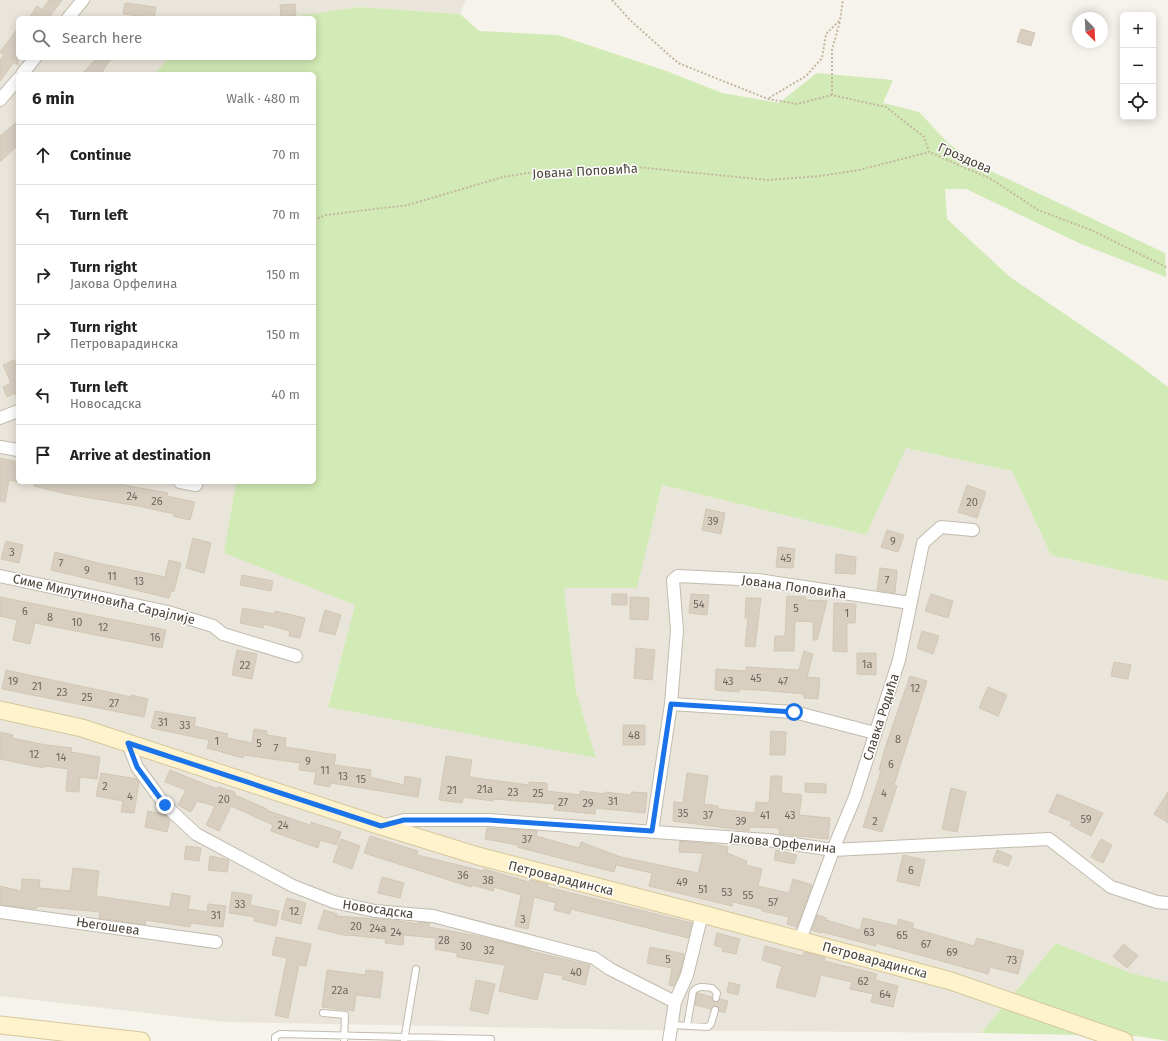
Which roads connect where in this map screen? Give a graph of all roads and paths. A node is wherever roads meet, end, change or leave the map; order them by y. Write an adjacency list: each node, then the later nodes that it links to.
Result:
1 (83, 0): 4 (street)
2 (612, 0): 10 (path)
3 (843, 0): 5 (path)
4 (70, 16)
5 (840, 20): 9 (path); 10 (path)
6 (33, 60): 7 (street)
7 (24, 72)
8 (16, 80): 11 (street)
9 (832, 95): 10 (path); 12 (path, Гроздова)
10 (768, 99)
11 (0, 100)
12 (929, 152): 13 (path, Јована Поповића); 14 (path, Гроздова)
13 (316, 219)
14 (1168, 268)
15 (16, 412): 16 (street)
16 (0, 418)
17 (0, 447): 18 (street)
18 (16, 450)
19 (191, 484): 20 (street)
20 (196, 485)
21 (974, 530): 23 (street, Славка Родића)
22 (0, 576): 24 (street, Симе Милутиновића Сарајлије)
23 (910, 603): 25 (street, Јована Поповића); 27 (street, Славка Родића)
24 (296, 656)
25 (671, 704): 27 (street); 30 (street)
26 (0, 710): 28 (street, Петроварадинска)
27 (875, 733): 31 (street, Славка Родића)
28 (128, 743): 29 (street, Петроварадинска); 39 (street, Новосадска)
29 (381, 826): 30 (street, Јакова Орфелина); 34 (street, Петроварадинска)
30 (652, 831): 31 (street, Јакова Орфелина)
31 (833, 850): 32 (street, Јакова Орфелина); 35 (street, Славка Родића)
32 (1168, 903)
33 (0, 912): 36 (street, Његошева)
34 (702, 914): 35 (street, Петроварадинска); 39 (street)
35 (800, 940): 51 (street, Петроварадинска)
36 (216, 942)
37 (416, 969): 46 (lane)
38 (716, 998): 44 (lane)
39 (675, 1002): 43 (street)
40 (715, 1010): 44 (lane)
41 (323, 1013): 45 (lane)
42 (0, 1025): 48 (street)
43 (672, 1025): 44 (lane); 50 (street)
44 (686, 1026)
45 (344, 1039): 46 (lane); 49 (lane)
46 (404, 1039): 47 (lane)
47 (491, 1039)
48 (141, 1041)
49 (275, 1041)
50 (669, 1041)
51 (1124, 1041)

